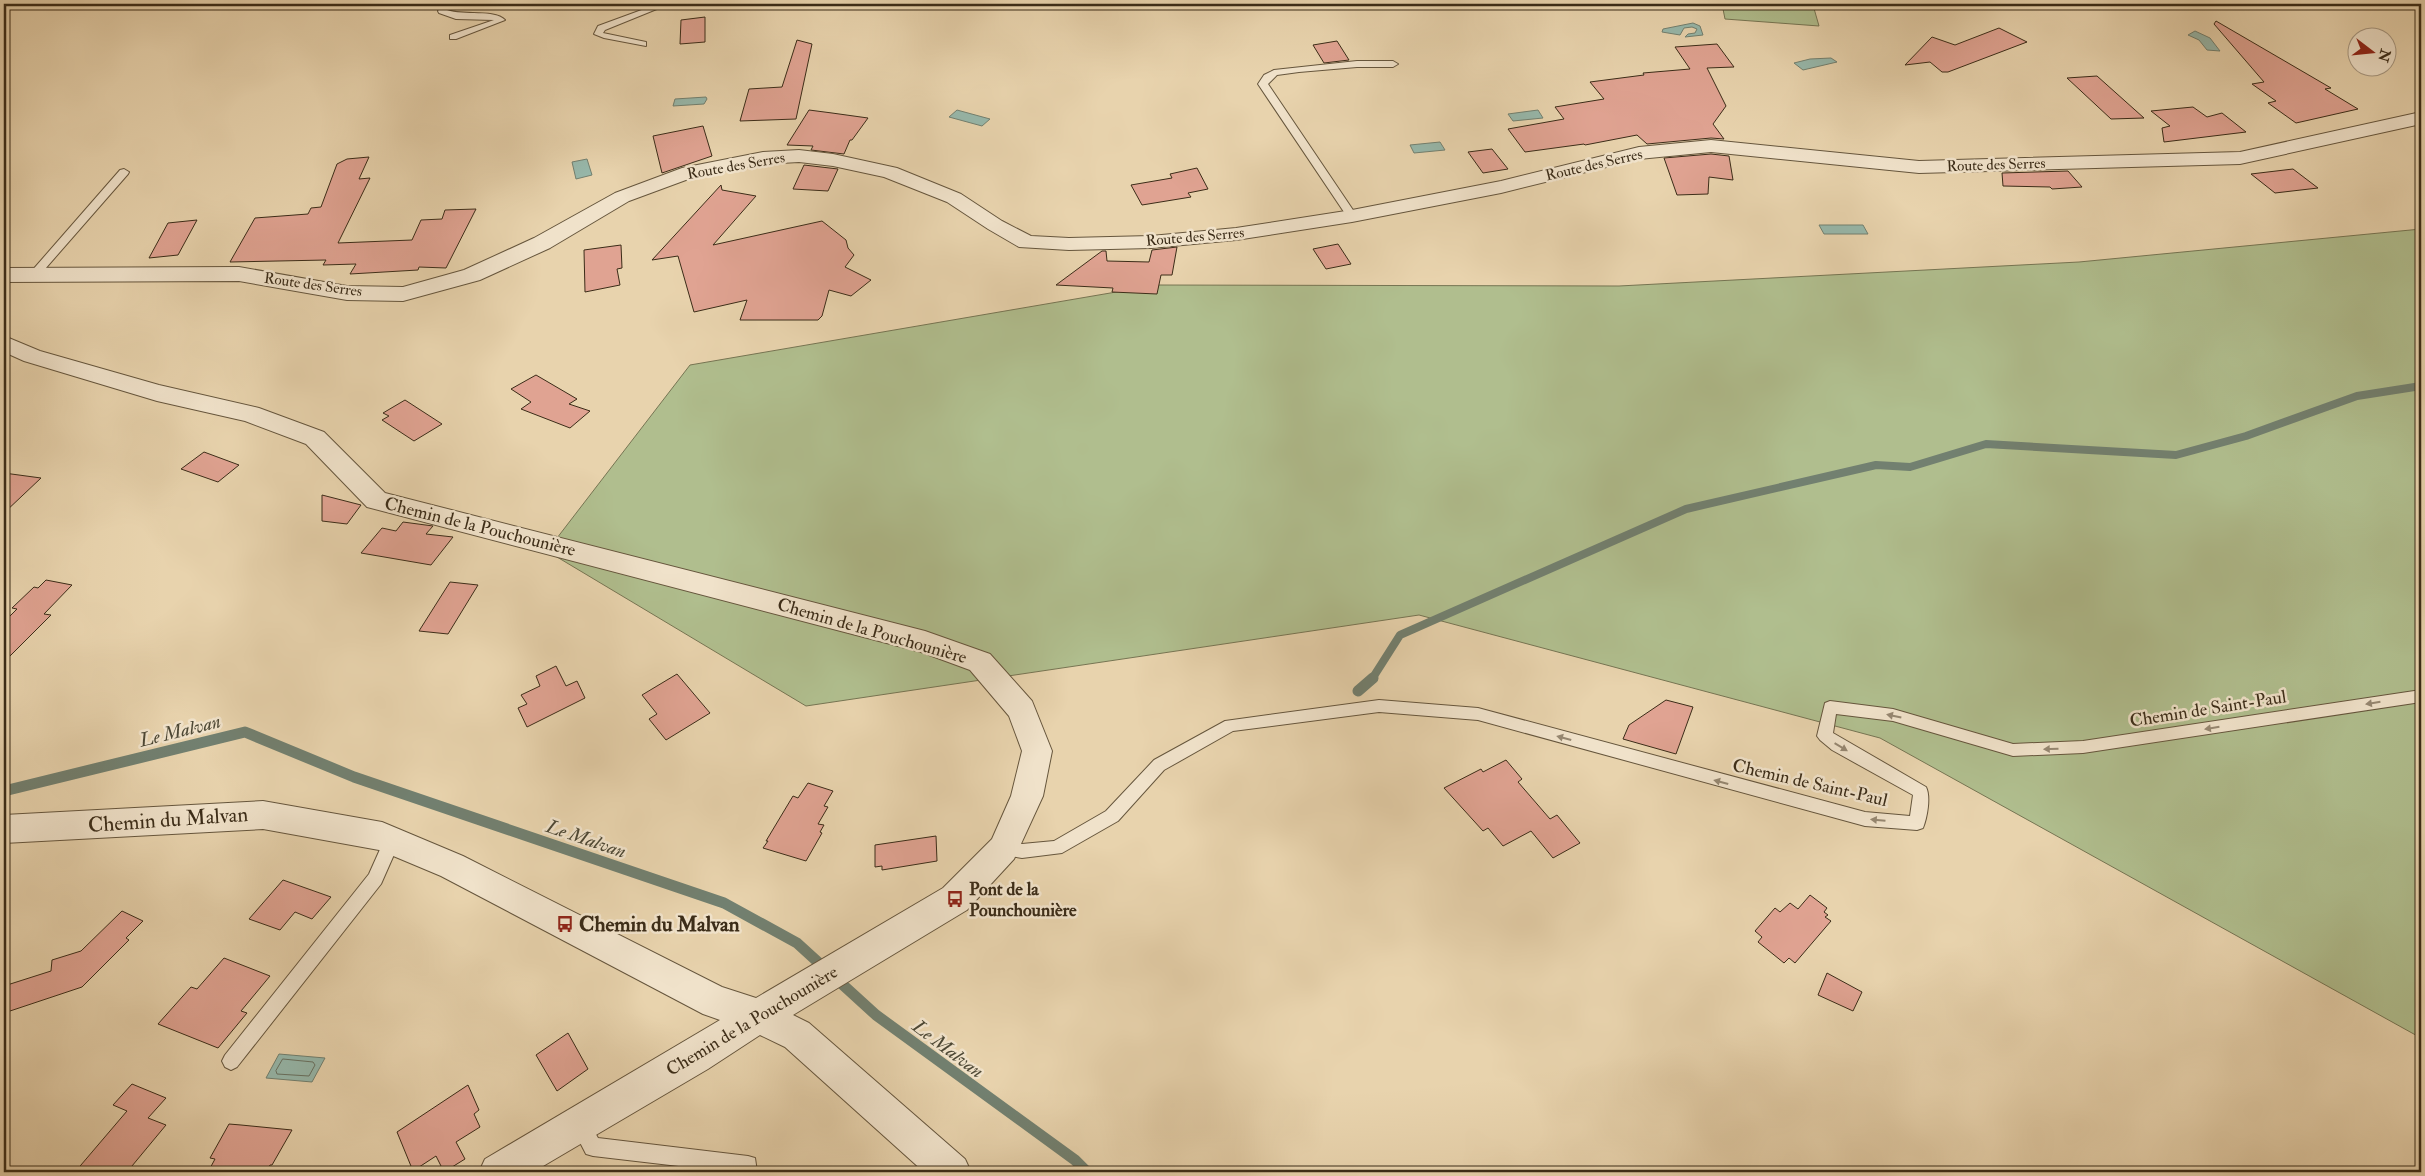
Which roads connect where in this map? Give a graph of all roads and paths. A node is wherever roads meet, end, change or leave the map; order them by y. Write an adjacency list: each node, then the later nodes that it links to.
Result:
1 (446, 4): 3 (lane)
2 (665, 4): 4 (lane)
3 (453, 37)
4 (643, 44)
5 (1393, 64): 8 (lane)
6 (2421, 118): 8 (street, Route des Serres)
7 (124, 172): 10 (lane)
8 (1352, 216): 10 (street, Route des Serres)
9 (4, 275): 10 (street, Route des Serres)
10 (34, 275)
11 (4, 343): 15 (street, Chemin de la Pouchounière)
12 (2421, 696): 15 (lane, Chemin de Saint-Paul, one-way to 15)
13 (4, 830): 14 (street, Chemin du Malvan)
14 (392, 841): 16 (street, Chemin du Malvan); 17 (lane)
15 (1003, 849): 16 (street, Chemin de la Pouchounière)
16 (758, 1016): 18 (street, Chemin de la Pouchounière); 21 (street, Chemin du Malvan)
17 (231, 1062)
18 (579, 1124): 19 (street, Chemin de la Pouchounière); 20 (lane)
19 (498, 1172)
20 (748, 1172)
21 (952, 1172)

